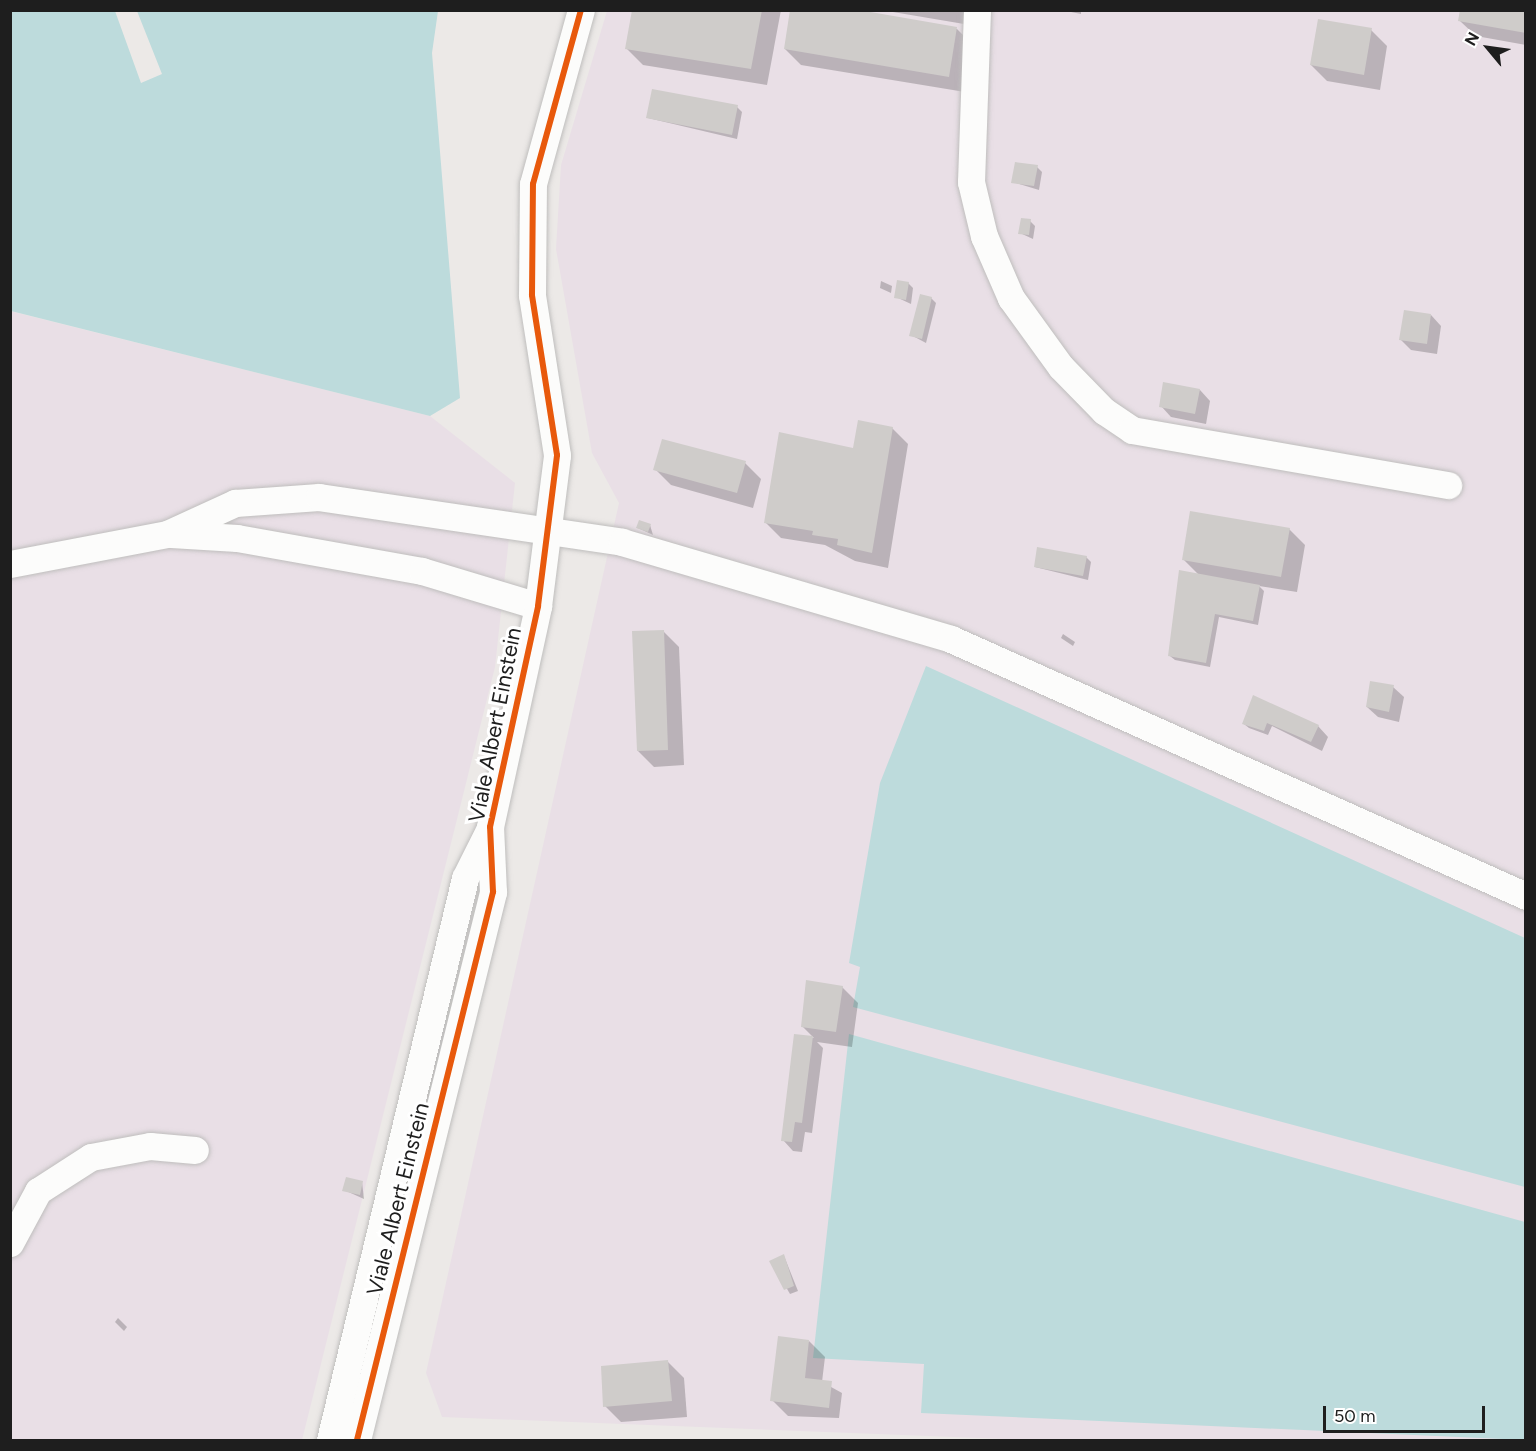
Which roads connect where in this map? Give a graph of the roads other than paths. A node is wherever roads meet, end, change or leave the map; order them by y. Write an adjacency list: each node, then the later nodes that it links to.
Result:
1 (581, 10): 5 (street, Viale Albert Einstein)
2 (977, 10): 3 (street)
3 (1448, 485)
4 (167, 534): 5 (street); 6 (street); 7 (street)
5 (549, 534): 7 (street, Viale Albert Einstein); 9 (street)
6 (10, 564)
7 (538, 606): 8 (street, Viale Albert Einstein)
8 (490, 827): 11 (street, Viale Albert Einstein); 12 (street, Viale Albert Einstein)
9 (1526, 896)
10 (195, 1150): 15 (street)
11 (397, 1158): 12 (street); 13 (street, Viale Albert Einstein)
12 (425, 1166): 14 (street, Viale Albert Einstein)
13 (379, 1231): 14 (street); 16 (street, Viale Albert Einstein)
14 (408, 1235): 17 (street, Viale Albert Einstein)
15 (10, 1243)
16 (330, 1440)
17 (357, 1440)

